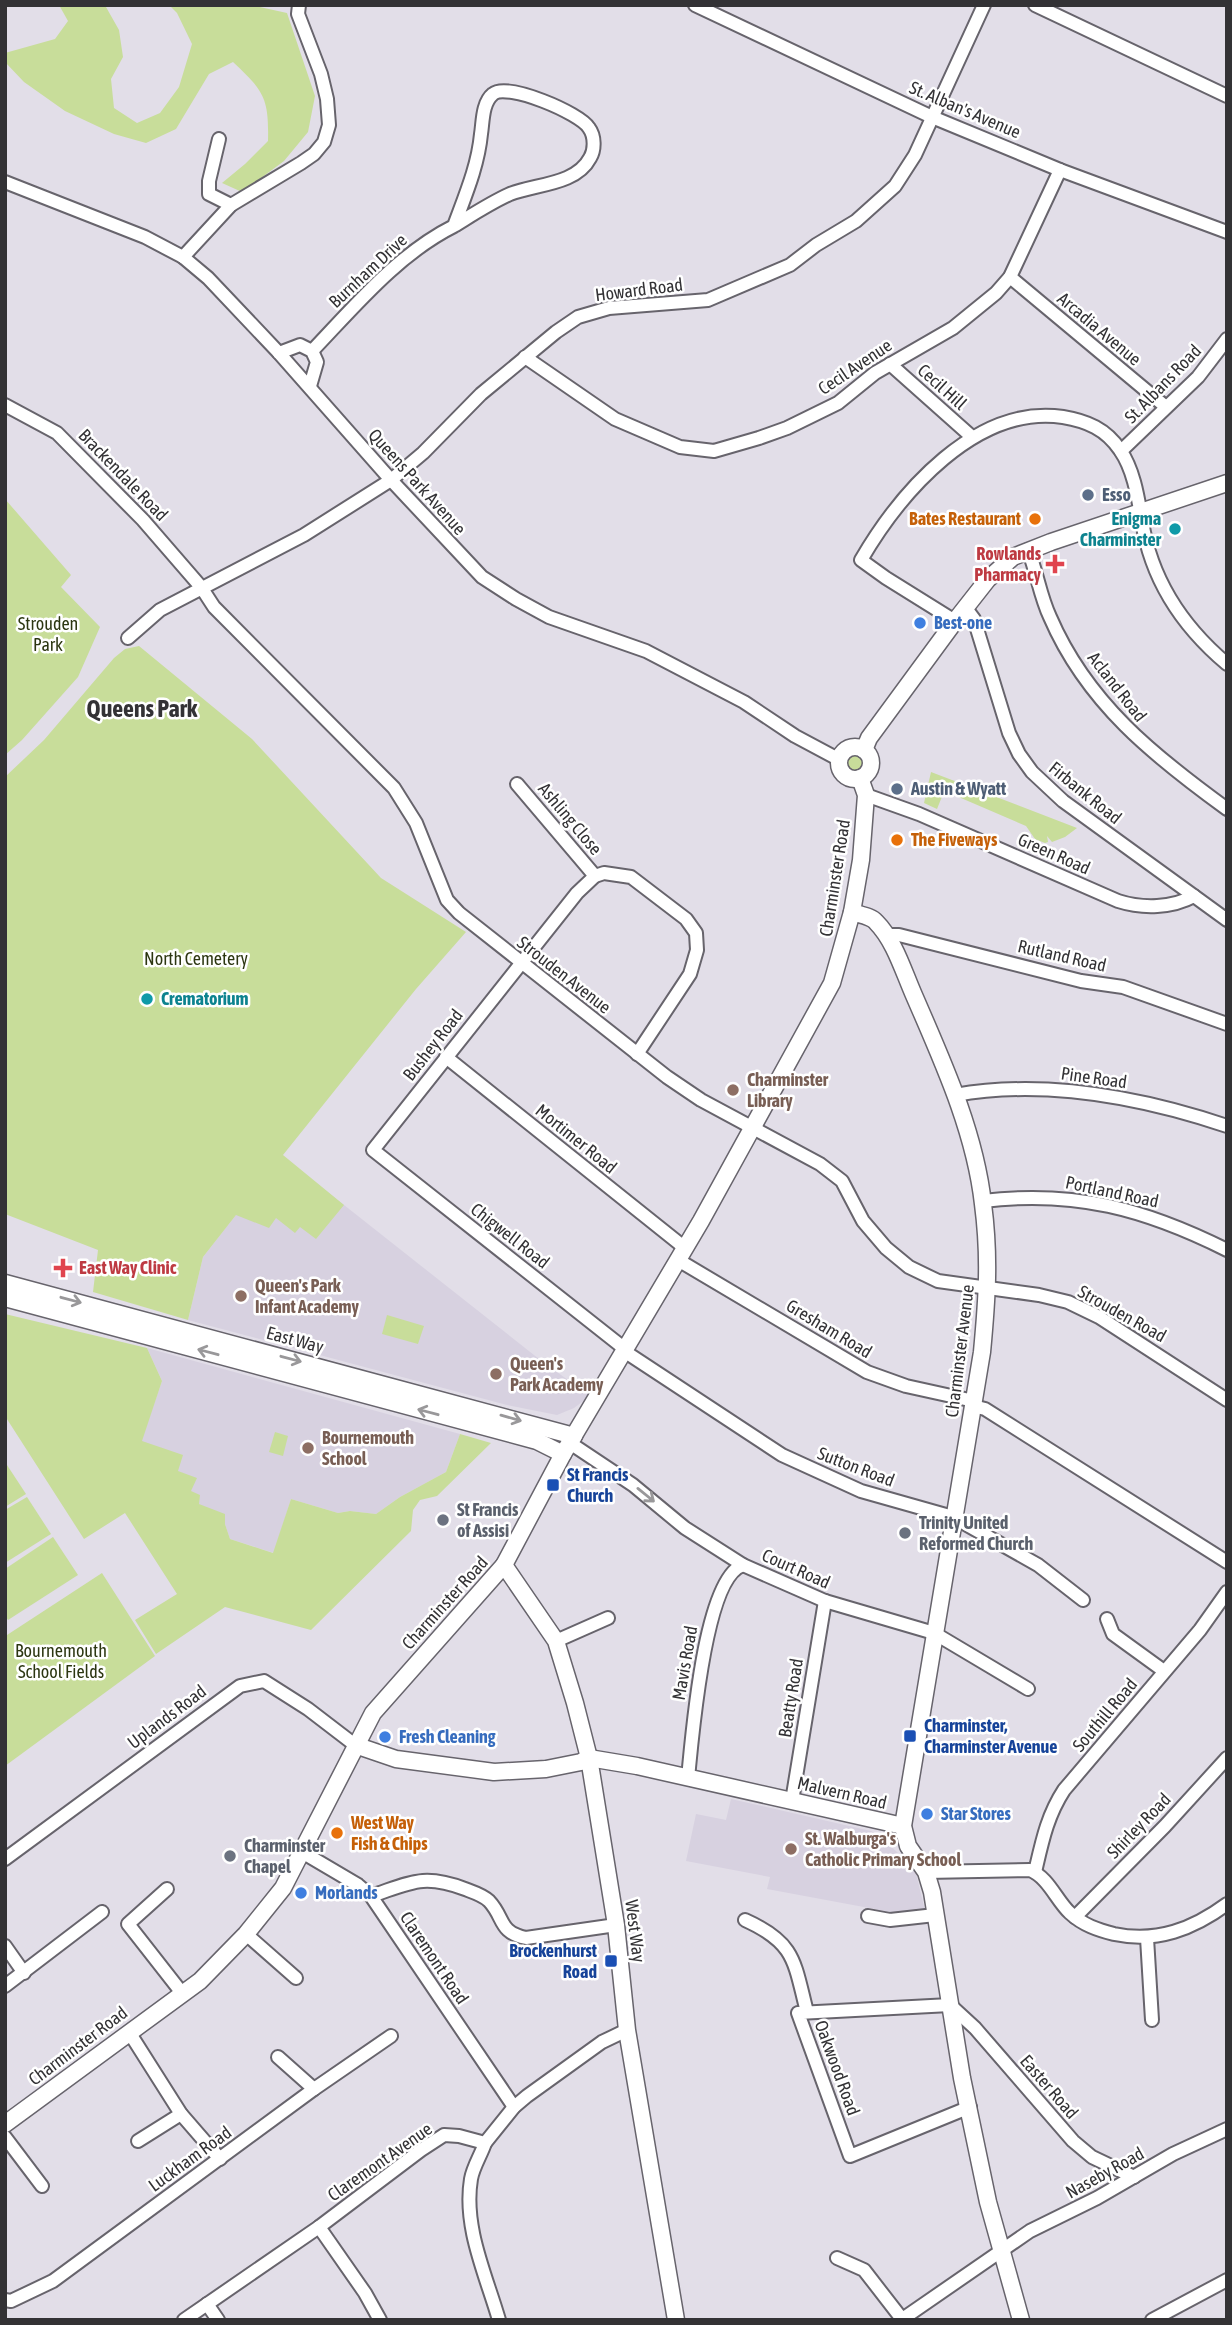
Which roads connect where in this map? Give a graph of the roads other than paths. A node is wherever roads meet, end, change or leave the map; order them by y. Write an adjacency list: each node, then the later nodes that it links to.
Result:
1 (299, 5): 10 (street)
2 (695, 5): 6 (street, St. Alban's Avenue)
3 (984, 5): 6 (street, Howard Road)
4 (1035, 5): 5 (street)
5 (1227, 96)
6 (932, 117): 8 (street, St. Alban's Avenue); 18 (street, Howard Road)
7 (219, 139): 10 (street)
8 (1060, 170): 12 (street, St. Alban's Avenue); 14 (street, Cecil Avenue)
9 (5, 182): 13 (street, Queens Park Avenue)
10 (230, 205): 13 (street)
11 (454, 226): 11 (street, Burnham Drive); 16 (street, Burnham Drive)
12 (1227, 232)
13 (183, 257): 17 (street, Queens Park Avenue)
14 (1010, 277): 19 (street, Cecil Avenue); 22 (street, Arcadia Avenue)
15 (1227, 339): 22 (street, St. Albans Road)
16 (312, 351): 17 (street); 20 (street)
17 (279, 353): 20 (street, Queens Park Avenue)
18 (525, 357): 19 (street, Cecil Avenue); 25 (street, Howard Road)
19 (890, 364): 23 (street, Cecil Hill)
20 (310, 386): 25 (street, Queens Park Avenue)
21 (5, 405): 29 (street, Brackendale Road)
22 (1166, 407): 24 (street, St. Albans Road)
23 (972, 437): 24 (street); 31 (street)
24 (1121, 451): 27 (street)
25 (391, 480): 29 (street, Howard Road); 35 (street, Queens Park Avenue)
26 (1227, 483): 27 (street)
27 (1141, 511): 28 (street); 33 (street)
28 (1028, 550): 30 (street); 39 (street, Acland Road)
29 (201, 587): 32 (street); 45 (street, Strouden Avenue)
30 (965, 607): 31 (street); 41 (street, Firbank Road)
31 (955, 621): 34 (street)
32 (128, 638)
33 (1227, 664)
34 (864, 750): 35 (street); 36 (street)
35 (839, 760): 36 (street)
36 (860, 778): 38 (street, Charminster Road)
37 (517, 784): 40 (street, Ashling Close)
38 (866, 795): 41 (street, Green Road); 42 (street, Charminster Road)
39 (1227, 809)
40 (595, 876): 45 (street, Bushey Road); 47 (street)
41 (1195, 896): 43 (street)
42 (852, 912): 44 (street, Charminster Avenue); 51 (street, Charminster Road)
43 (1227, 920)
44 (886, 935): 46 (street, Rutland Road); 49 (street, Charminster Avenue)
45 (520, 962): 47 (street, Strouden Avenue); 48 (street, Bushey Road)
46 (1227, 1024)
47 (637, 1054): 51 (street, Strouden Avenue)
48 (446, 1057): 52 (street, Bushey Road); 55 (street, Mortimer Road)
49 (954, 1095): 50 (street, Pine Road); 53 (street, Charminster Avenue)
50 (1227, 1126)
51 (751, 1128): 55 (street, Charminster Road); 57 (street, Strouden Avenue)
52 (373, 1150): 59 (street, Chigwell Road)
53 (983, 1201): 54 (street, Portland Road); 57 (street, Charminster Avenue)
54 (1227, 1250)
55 (681, 1254): 59 (street, Charminster Road); 61 (street, Gresham Road)
56 (5, 1283): 62 (street, East Way, one-way to 62)
57 (989, 1286): 60 (street, Strouden Road); 61 (street, Charminster Avenue)
58 (5, 1298): 62 (street, East Way, one-way to 58)
59 (625, 1350): 62 (street, Charminster Road); 63 (street, Sutton Road)
60 (1227, 1400)
61 (974, 1404): 63 (street, Charminster Avenue); 64 (street, Gresham Road)
62 (569, 1444): 65 (street, Court Road, one-way to 65); 66 (street, Charminster Road)
63 (953, 1517): 68 (street, Sutton Road); 72 (street, Charminster Avenue)
64 (1227, 1562)
65 (743, 1564): 69 (street, Court Road); 79 (street, Mavis Road)
66 (504, 1565): 73 (street, West Way); 76 (street, Charminster Road)
67 (1227, 1592): 74 (street, Southill Road)
68 (1083, 1600)
69 (825, 1601): 72 (street, Court Road); 80 (street, Beatty Road)
70 (608, 1618): 73 (street)
71 (1107, 1619): 74 (street)
72 (934, 1633): 75 (street, Court Road); 81 (street, Charminster Avenue)
73 (556, 1641): 77 (street, West Way)
74 (1164, 1671): 85 (street, Southill Road)
75 (1028, 1689)
76 (355, 1745): 77 (street, Malvern Road); 82 (street, Charminster Road); 83 (street, Uplands Road)
77 (589, 1758): 79 (street, Malvern Road); 94 (street, West Way)
78 (1227, 1758): 91 (street, Shirley Road)
79 (688, 1778): 80 (street, Malvern Road)
80 (792, 1801): 81 (street, Malvern Road)
81 (903, 1826): 84 (street, Malvern Road)
82 (302, 1852): 87 (street, Claremont Road); 95 (street, Charminster Road)
83 (5, 1859)
84 (926, 1872): 85 (street); 90 (street, Malvern Road)
85 (1035, 1872): 91 (street)
86 (167, 1889): 101 (street)
87 (371, 1896): 94 (street); 110 (street, Claremont Road)
88 (1227, 1904): 96 (street)
89 (102, 1912): 98 (street)
90 (935, 1915): 93 (street); 102 (street, Malvern Road)
91 (1075, 1917): 96 (street)
92 (745, 1920): 103 (street)
93 (875, 1921)
94 (616, 1924): 105 (street, West Way)
95 (246, 1934): 99 (street); 101 (street, Charminster Road)
96 (1146, 1938): 104 (street)
97 (5, 1946): 98 (street)
98 (24, 1973): 100 (street)
99 (296, 1978)
100 (5, 1986)
101 (182, 1993): 106 (street, Charminster Road)
102 (950, 2005): 103 (street, Oakwood Road); 111 (street, Malvern Road); 119 (street, Easter Road)
103 (807, 2012): 111 (street, Oakwood Road)
104 (1152, 2020)
105 (627, 2030): 110 (street); 131 (street, West Way)
106 (129, 2032): 112 (street); 113 (street, Charminster Road)
107 (391, 2036): 109 (street, Luckham Road)
108 (278, 2057): 109 (street)
109 (314, 2088): 118 (street, Luckham Road)
110 (514, 2107): 117 (street)
111 (970, 2107): 122 (street, Malvern Road)
112 (181, 2114): 116 (street); 118 (street)
113 (5, 2124)
114 (1227, 2129): 119 (street, Naseby Road)
115 (5, 2137): 120 (street)
116 (138, 2141)
117 (485, 2143): 121 (street, Claremont Avenue); 130 (street)
118 (220, 2159): 125 (street, Luckham Road)
119 (1134, 2177): 122 (street, Naseby Road)
120 (42, 2186)
121 (319, 2227): 126 (street, Claremont Avenue); 129 (street)
122 (1001, 2249): 132 (street, Naseby Road); 133 (street, Malvern Road)
123 (837, 2258): 132 (street)
124 (1227, 2280): 134 (street)
125 (5, 2300)
126 (207, 2304): 127 (street, Claremont Avenue); 128 (street)
127 (184, 2320)
128 (218, 2320)
129 (380, 2320)
130 (499, 2320)
131 (676, 2320)
132 (901, 2320)
133 (1021, 2320)
134 (1152, 2320)

